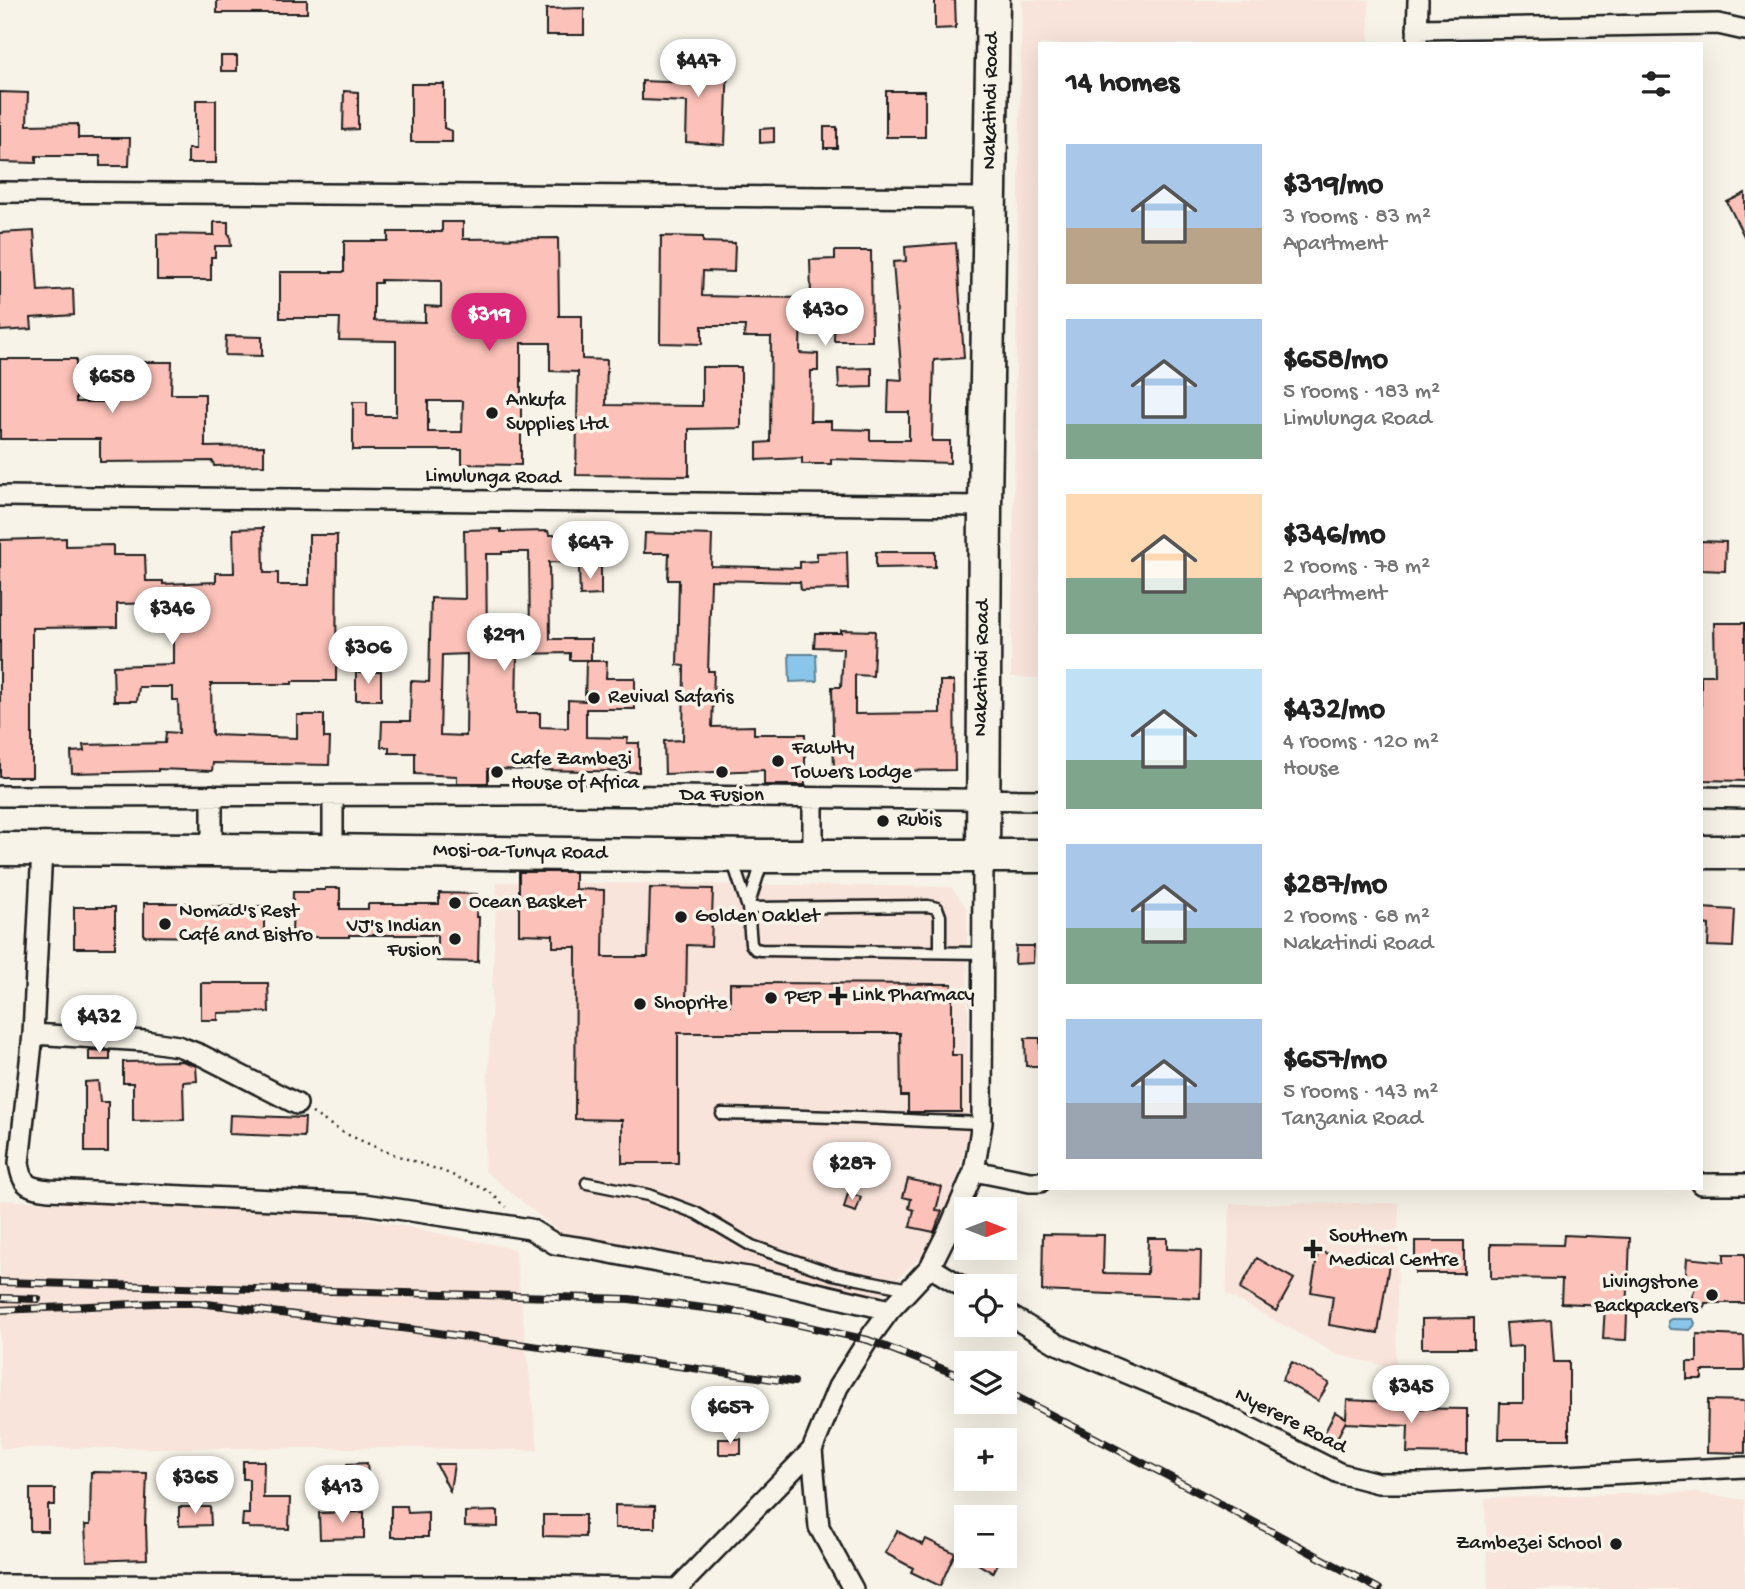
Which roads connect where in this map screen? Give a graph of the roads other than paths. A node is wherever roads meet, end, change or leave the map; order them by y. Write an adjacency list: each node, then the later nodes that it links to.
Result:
1 (993, 0): 6 (highway, Nakatindi Road)
2 (1418, 0): 4 (street)
3 (1745, 30): 4 (street)
4 (1417, 36)
5 (0, 192): 6 (street)
6 (990, 198): 8 (highway, Nakatindi Road)
7 (0, 496): 8 (street, Limulunga Road)
8 (985, 506): 16 (highway, Nakatindi Road)
9 (212, 795): 10 (street); 11 (street); 19 (street)
10 (0, 796)
11 (333, 796): 13 (street); 20 (street)
12 (1703, 797): 14 (street)
13 (813, 798): 16 (street); 25 (street)
14 (1745, 798)
15 (1038, 800): 16 (street)
16 (982, 801): 26 (highway, Nakatindi Road)
17 (0, 849): 18 (highway, Mosi-oa-Tunya Road)
18 (42, 849): 19 (highway, Mosi-oa-Tunya Road); 31 (street)
19 (212, 850): 20 (highway, Mosi-oa-Tunya Road)
20 (333, 852): 23 (highway, Mosi-oa-Tunya Road)
21 (1703, 852): 22 (highway)
22 (1745, 852)
23 (731, 855): 24 (highway, Mosi-oa-Tunya Road); 28 (lane)
24 (764, 856): 25 (highway, Mosi-oa-Tunya Road); 28 (lane)
25 (813, 856): 26 (highway, Mosi-oa-Tunya Road)
26 (983, 856): 27 (highway, Mosi-oa-Tunya Road); 30 (street, Nakatindi Road)
27 (1038, 856)
28 (748, 908): 29 (lane); 29 (lane)
29 (940, 952): 30 (lane)
30 (983, 953): 34 (street, Nakatindi Road)
31 (33, 1034): 32 (street); 43 (street)
32 (297, 1104)
33 (722, 1114): 34 (lane)
34 (982, 1123): 35 (street, Nakatindi Road)
35 (974, 1171): 36 (street); 40 (street, Nakatindi Road)
36 (1038, 1182)
37 (587, 1183): 42 (lane)
38 (1703, 1184): 39 (street)
39 (1745, 1184)
40 (930, 1267): 41 (street); 42 (street, Nakatindi Road)
41 (954, 1282)
42 (909, 1289): 43 (street, Nakatindi Road)
43 (890, 1310): 45 (street, Nakatindi Road)
44 (1017, 1319): 46 (street, Nyerere Road)
45 (811, 1450): 49 (street); 50 (street)
46 (1745, 1467)
47 (0, 1586): 48 (street)
48 (533, 1587): 49 (street)
49 (677, 1589)
50 (853, 1589)

